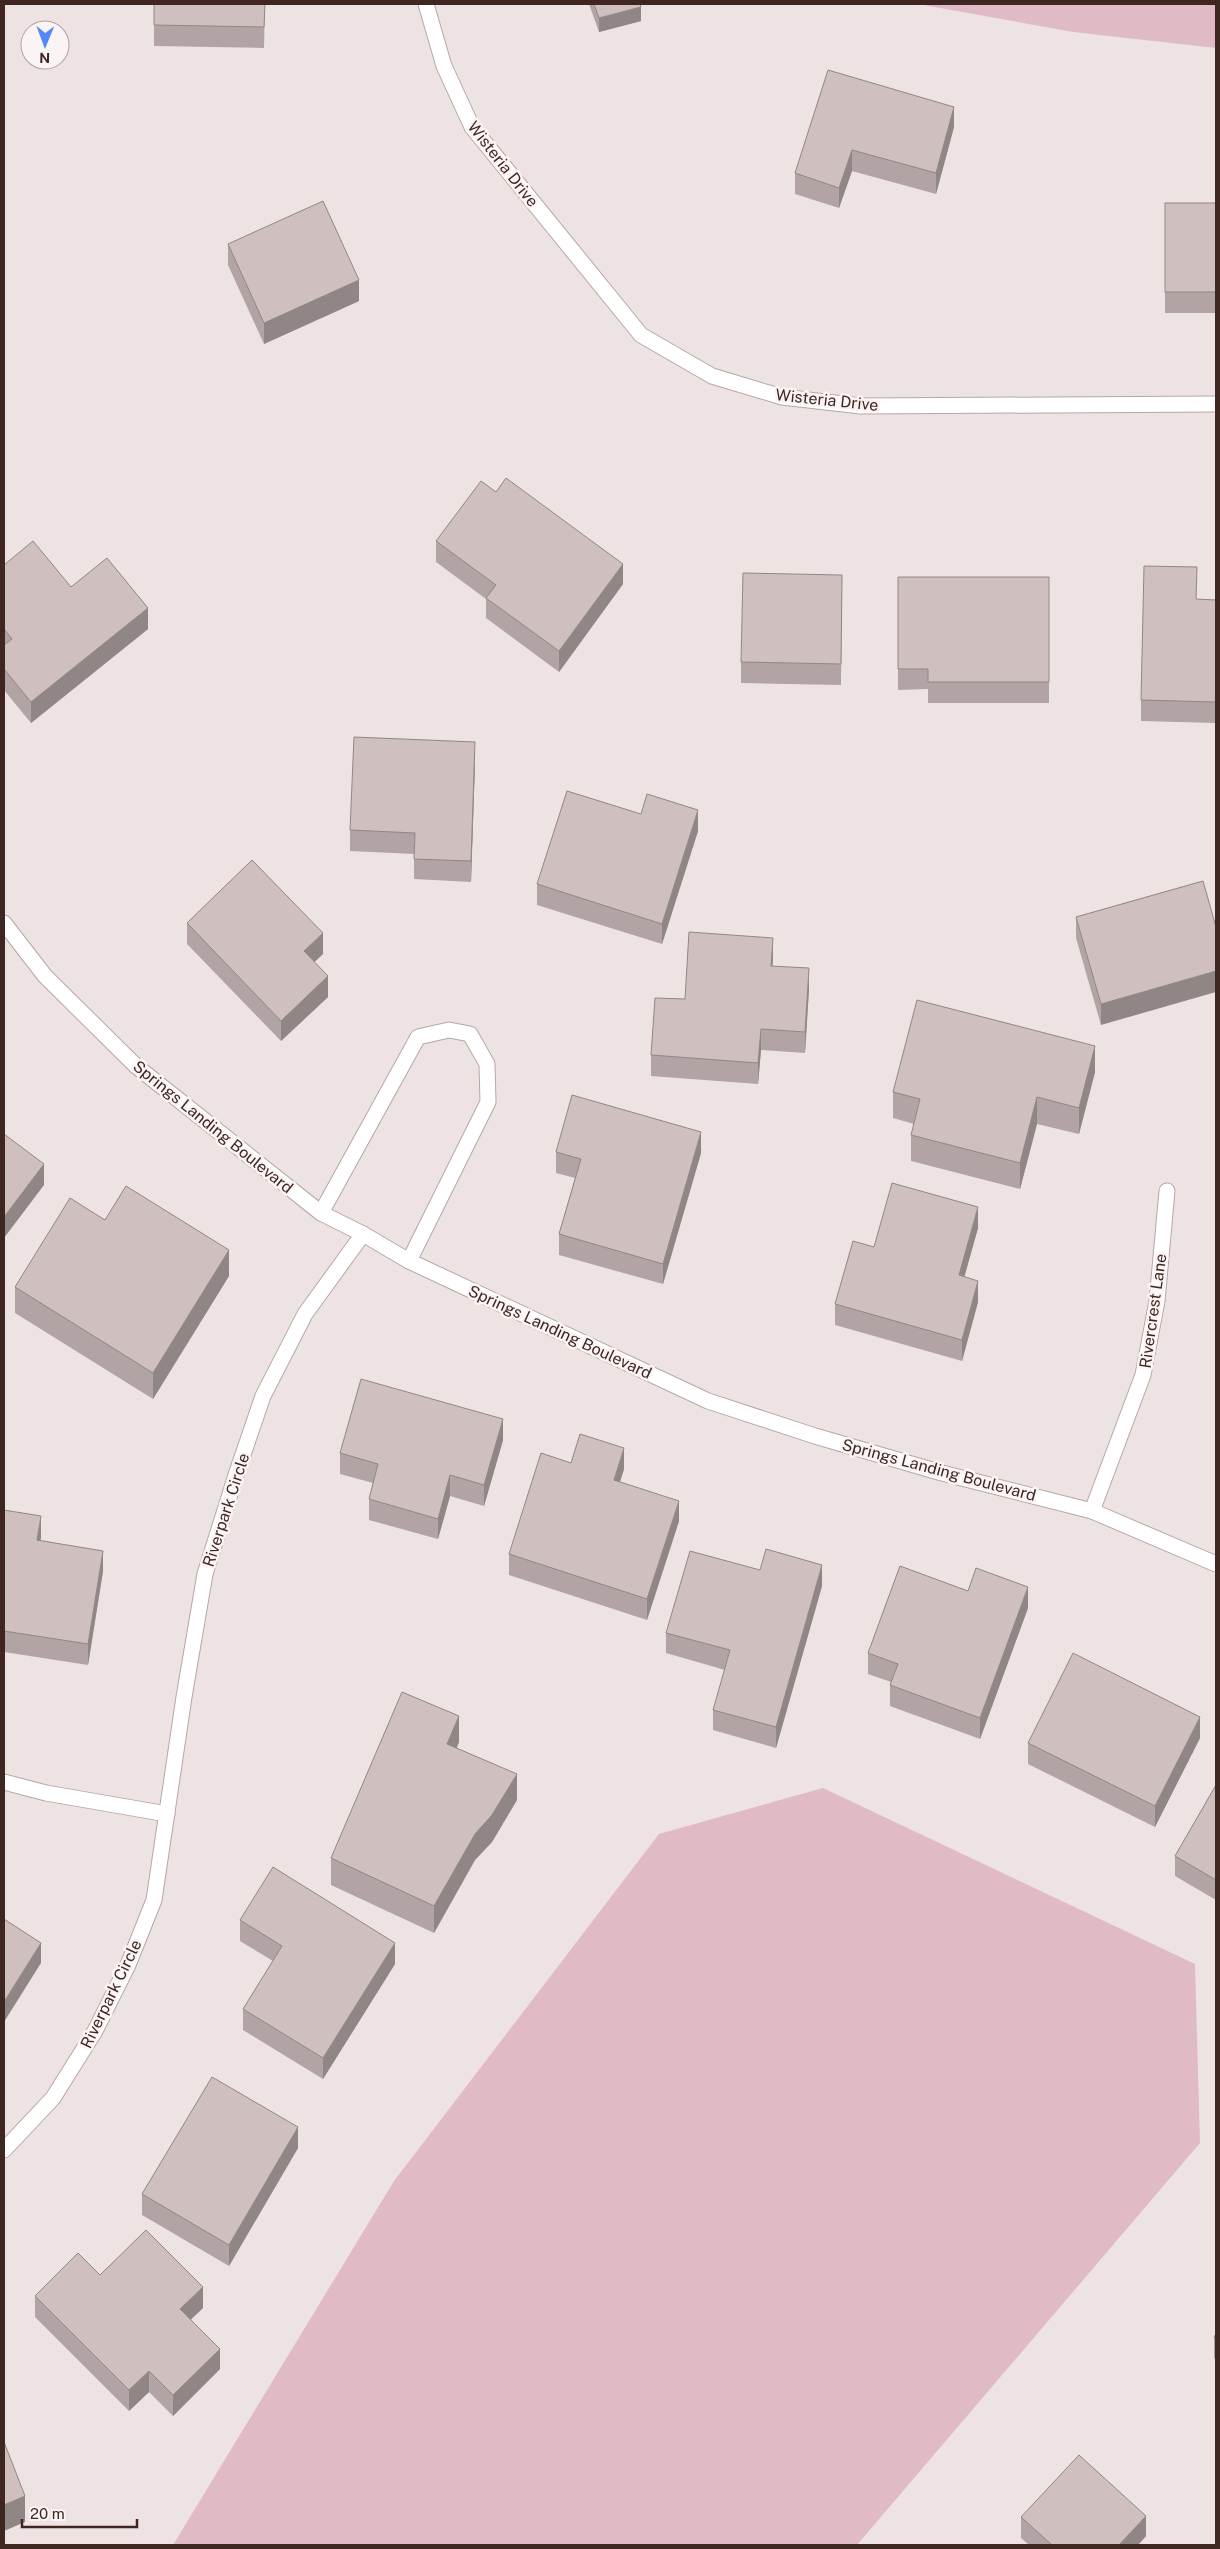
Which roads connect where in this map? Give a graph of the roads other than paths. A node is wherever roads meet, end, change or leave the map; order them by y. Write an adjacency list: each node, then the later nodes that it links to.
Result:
1 (426, 4): 2 (street, Wisteria Drive)
2 (1216, 404)
3 (4, 923): 5 (street, Springs Landing Boulevard)
4 (1167, 1191): 8 (street, Rivercrest Lane)
5 (320, 1213): 6 (street, Springs Landing Boulevard); 7 (street)
6 (363, 1234): 7 (street, Springs Landing Boulevard); 11 (street, Riverpark Circle)
7 (409, 1261): 8 (street, Springs Landing Boulevard)
8 (1092, 1511): 9 (street, Springs Landing Boulevard)
9 (1216, 1564)
10 (4, 1782): 11 (street)
11 (167, 1814): 12 (street, Riverpark Circle)
12 (4, 2150)

